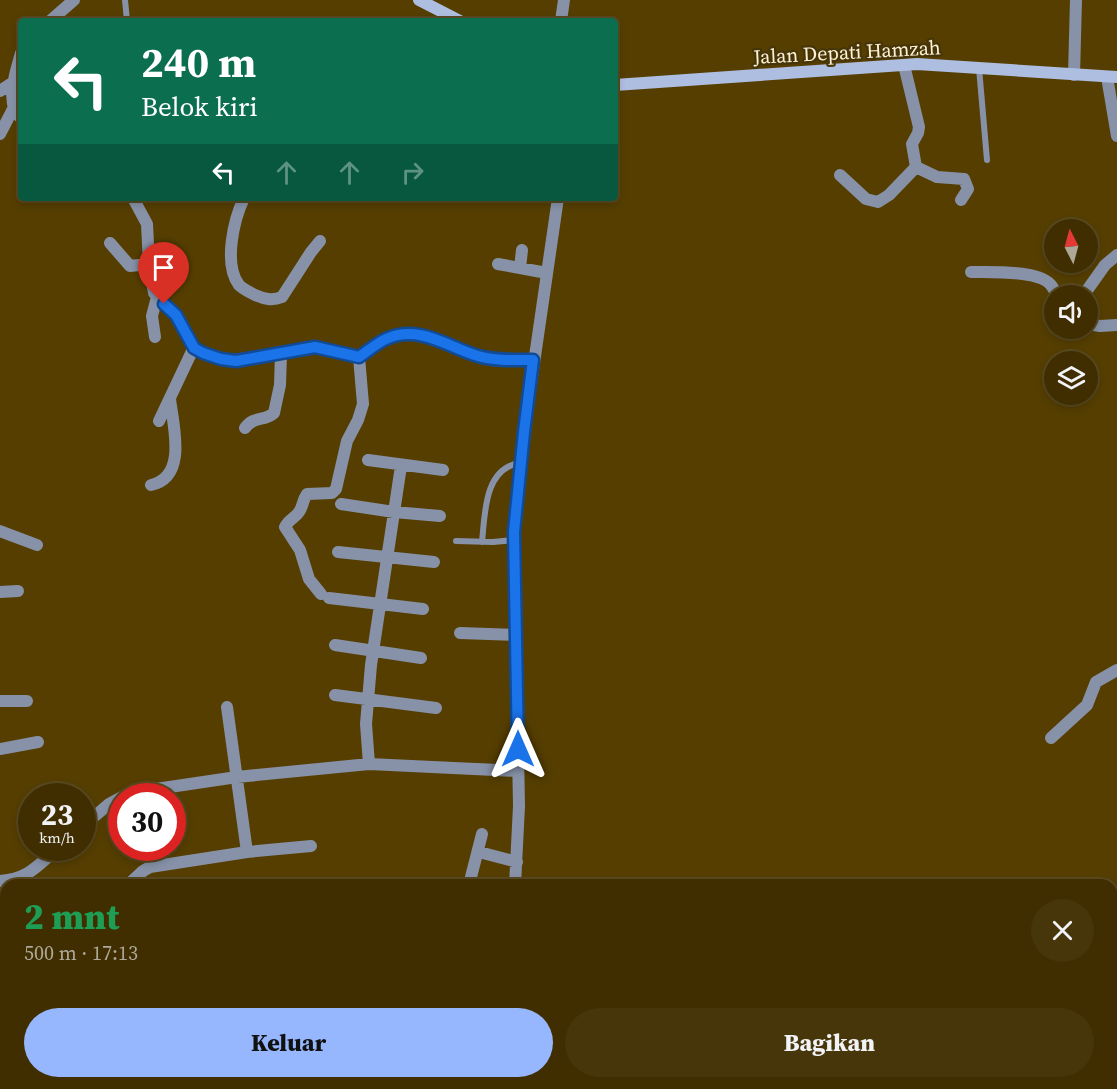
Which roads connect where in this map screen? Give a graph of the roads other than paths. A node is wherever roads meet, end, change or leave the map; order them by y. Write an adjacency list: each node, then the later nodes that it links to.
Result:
1 (74, 0): 6 (street)
2 (125, 0): 7 (lane)
3 (419, 0): 8 (main road)
4 (564, 0): 9 (street)
5 (1075, 0): 13 (street)
6 (53, 18)
7 (127, 18)
8 (454, 18)
9 (561, 18)
10 (904, 65): 12 (main road, Jalan Depati Hamzah); 16 (main road, Jalan Depati Hamzah); 22 (street)
11 (18, 67): 15 (street)
12 (979, 68): 13 (main road, Jalan Depati Hamzah); 21 (lane)
13 (1074, 75): 14 (main road, Jalan Depati Hamzah)
14 (1112, 77): 20 (street)
15 (15, 81): 17 (street); 18 (street)
16 (618, 85)
17 (0, 91)
18 (18, 112): 19 (street)
19 (0, 134)
20 (1117, 136)
21 (987, 160)
22 (916, 167): 23 (street); 24 (street)
23 (840, 175)
24 (961, 200)
25 (135, 201): 32 (street)
26 (243, 201): 28 (street)
27 (558, 201): 36 (street)
28 (320, 242)
29 (110, 243): 32 (street)
30 (522, 250): 34 (street)
31 (1117, 255): 38 (street)
32 (149, 264): 39 (street)
33 (498, 264): 34 (street)
34 (520, 268): 36 (street)
35 (971, 272): 37 (street)
36 (547, 273): 46 (street)
37 (1051, 285)
38 (1091, 285)
39 (157, 297): 42 (street); 43 (street)
40 (1117, 325): 41 (street)
41 (1098, 326)
42 (155, 337)
43 (194, 348): 44 (street); 47 (street)
44 (281, 354): 45 (street); 49 (street)
45 (359, 357): 46 (street); 68 (street)
46 (533, 360): 51 (street)
47 (170, 399): 48 (street); 54 (street)
48 (159, 421)
49 (245, 428)
50 (368, 460): 52 (street)
51 (520, 463): 59 (street); 61 (lane)
52 (401, 466): 53 (street); 56 (street)
53 (443, 470)
54 (151, 486)
55 (341, 504): 56 (street)
56 (394, 512): 57 (street); 64 (street)
57 (440, 516)
58 (0, 531): 62 (street)
59 (514, 540): 61 (lane); 71 (street)
60 (456, 541): 61 (lane)
61 (482, 542)
62 (37, 545)
63 (338, 552): 64 (street)
64 (387, 557): 65 (street); 68 (street)
65 (434, 562)
66 (18, 591): 67 (street)
67 (0, 592)
68 (380, 605): 69 (street); 73 (street)
69 (423, 609)
70 (459, 633): 71 (street)
71 (516, 635): 86 (street)
72 (335, 645): 73 (street)
73 (373, 651): 74 (street); 77 (street)
74 (421, 658)
75 (1117, 669): 82 (street)
76 (335, 694): 77 (street)
77 (368, 700): 81 (street); 85 (street)
78 (0, 701): 79 (street)
79 (27, 701)
80 (227, 707): 87 (street)
81 (436, 708)
82 (1051, 738)
83 (38, 742): 84 (street)
84 (0, 749)
85 (369, 764): 86 (street); 87 (street)
86 (518, 771): 96 (street)
87 (237, 777): 88 (street); 93 (street)
88 (186, 785)
89 (108, 805): 90 (street)
90 (96, 815)
91 (482, 834): 94 (street)
92 (311, 846): 93 (street)
93 (247, 852): 99 (street)
94 (479, 852): 96 (street); 97 (street)
95 (42, 861): 98 (street)
96 (517, 862): 100 (street)
97 (471, 877)
98 (14, 879)
99 (134, 879)
100 (516, 879)

